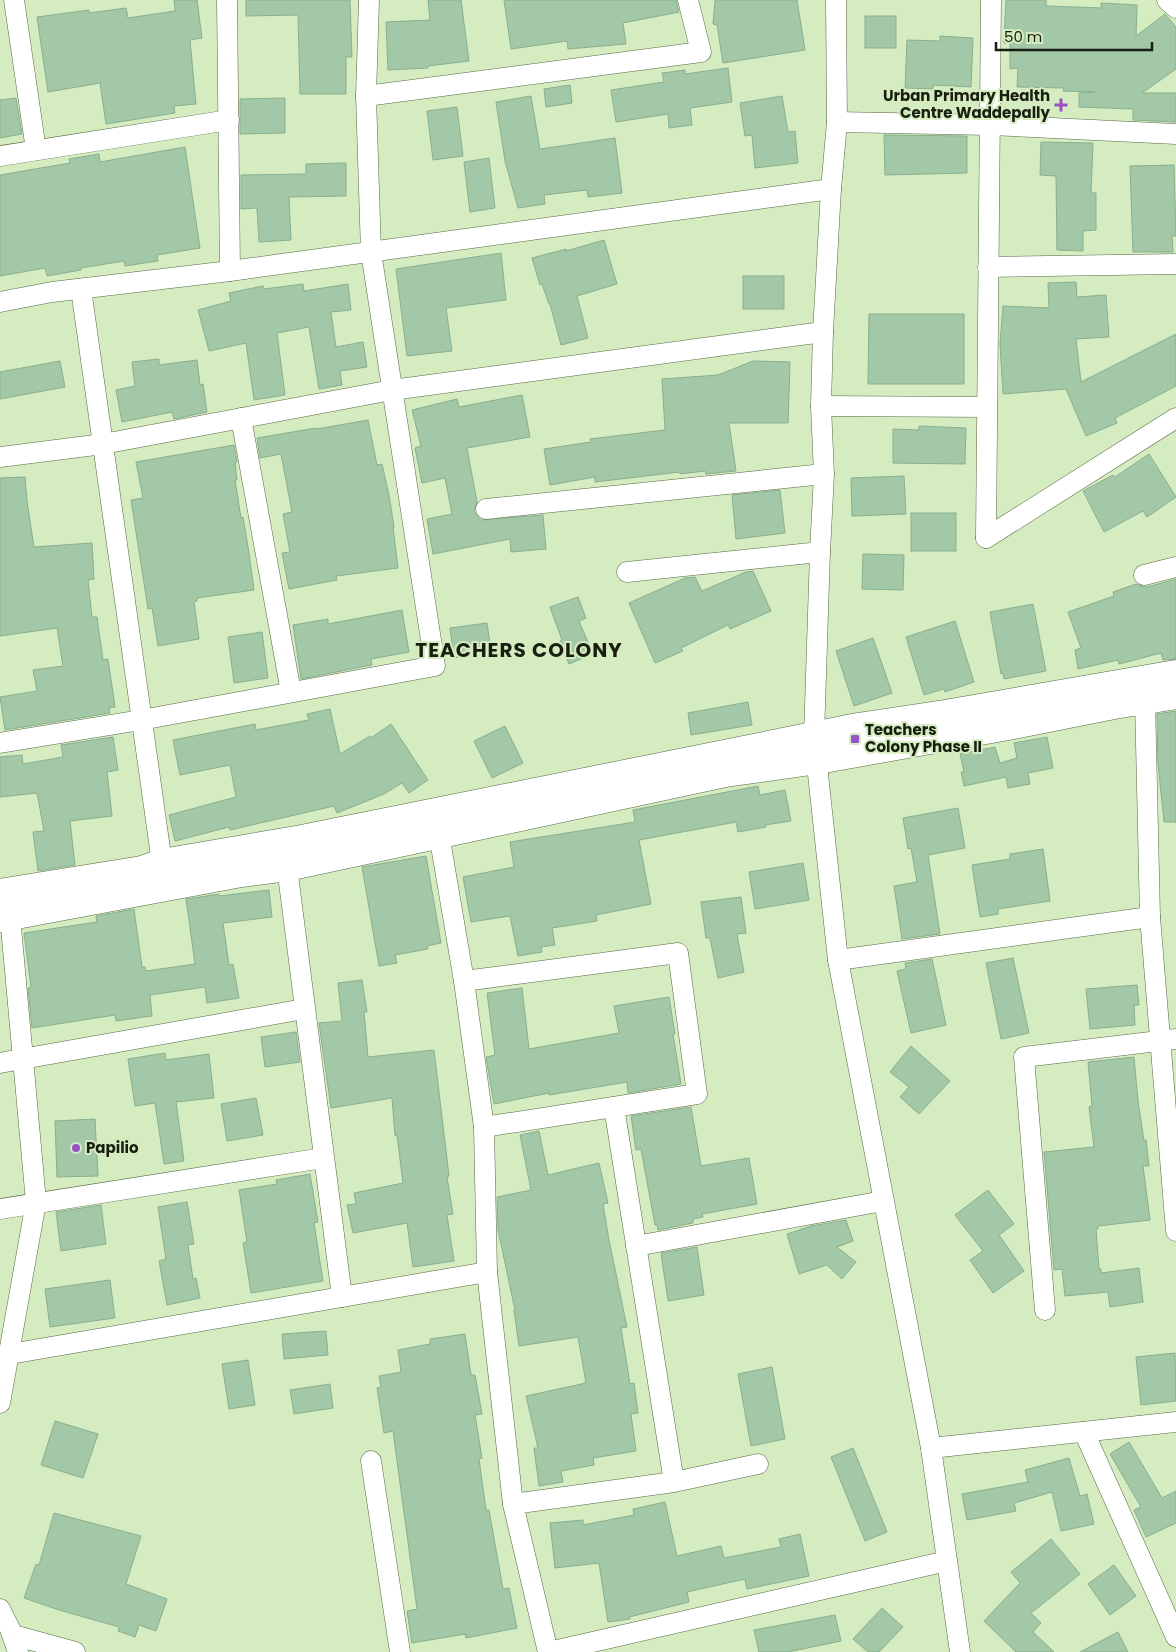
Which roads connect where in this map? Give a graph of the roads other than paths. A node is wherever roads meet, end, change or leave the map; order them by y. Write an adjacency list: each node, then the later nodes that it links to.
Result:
1 (227, 0): 10 (street)
2 (369, 0): 9 (street)
3 (688, 0): 9 (street)
4 (836, 0): 11 (street)
5 (991, 0): 12 (street)
6 (1167, 0): 8 (street)
7 (14, 1): 14 (street)
8 (1176, 8)
9 (366, 96): 17 (street)
10 (228, 120): 14 (street); 20 (street)
11 (837, 122): 12 (street); 16 (street)
12 (990, 125): 13 (street); 19 (street)
13 (1176, 134)
14 (36, 150): 15 (street)
15 (0, 156)
16 (831, 189): 17 (street); 23 (street)
17 (371, 252): 20 (street); 24 (street)
18 (1176, 264): 19 (street)
19 (988, 267): 26 (street)
20 (230, 271): 21 (street)
21 (82, 289): 22 (street); 29 (street)
22 (0, 302)
23 (823, 332): 24 (street); 25 (street)
24 (392, 390): 27 (street); 38 (street)
25 (821, 406): 26 (street); 31 (street)
26 (987, 406): 28 (street)
27 (241, 418): 29 (street); 38 (street)
28 (1176, 418)
29 (103, 444): 30 (street); 41 (street)
30 (0, 457)
31 (824, 474): 32 (street); 33 (street)
32 (486, 509)
33 (820, 552): 35 (street); 43 (street)
34 (1176, 567): 36 (street)
35 (627, 572)
36 (1144, 574)
37 (1176, 674): 43 (street)
38 (291, 692): 41 (street)
39 (1176, 695): 40 (street)
40 (1145, 700): 43 (street); 48 (street)
41 (142, 720): 42 (street); 45 (street)
42 (0, 743)
43 (816, 748): 44 (street); 45 (street); 49 (street)
44 (439, 834): 46 (street); 50 (street)
45 (162, 863): 47 (street)
46 (287, 867): 47 (street); 51 (street)
47 (3, 905): 53 (street)
48 (1150, 917): 49 (street); 52 (street)
49 (838, 960): 58 (street)
50 (464, 981): 55 (street); 56 (street)
51 (304, 1009): 53 (street); 57 (street)
52 (1168, 1039): 61 (street); 65 (street)
53 (24, 1059): 54 (street); 59 (street)
54 (0, 1063)
55 (614, 1107): 56 (street); 62 (street)
56 (484, 1127): 63 (street)
57 (324, 1158): 59 (street); 64 (street)
58 (883, 1201): 62 (street); 70 (street)
59 (36, 1202): 60 (street); 66 (street)
60 (0, 1209)
61 (1176, 1231)
62 (636, 1246): 73 (street)
63 (487, 1272): 64 (street); 74 (street)
64 (342, 1297): 66 (street)
65 (1045, 1310)
66 (10, 1354): 67 (street)
67 (0, 1403)
68 (1176, 1422): 69 (street)
69 (1084, 1432): 70 (street); 77 (street)
70 (931, 1448): 75 (street)
71 (370, 1461): 80 (street)
72 (758, 1464): 73 (street)
73 (674, 1482): 74 (street)
74 (513, 1504): 81 (street)
75 (947, 1561): 81 (street); 82 (street)
76 (0, 1610): 78 (street)
77 (1176, 1637)
78 (15, 1644): 79 (street)
79 (76, 1652)
80 (400, 1652)
81 (549, 1652)
82 (960, 1652)

